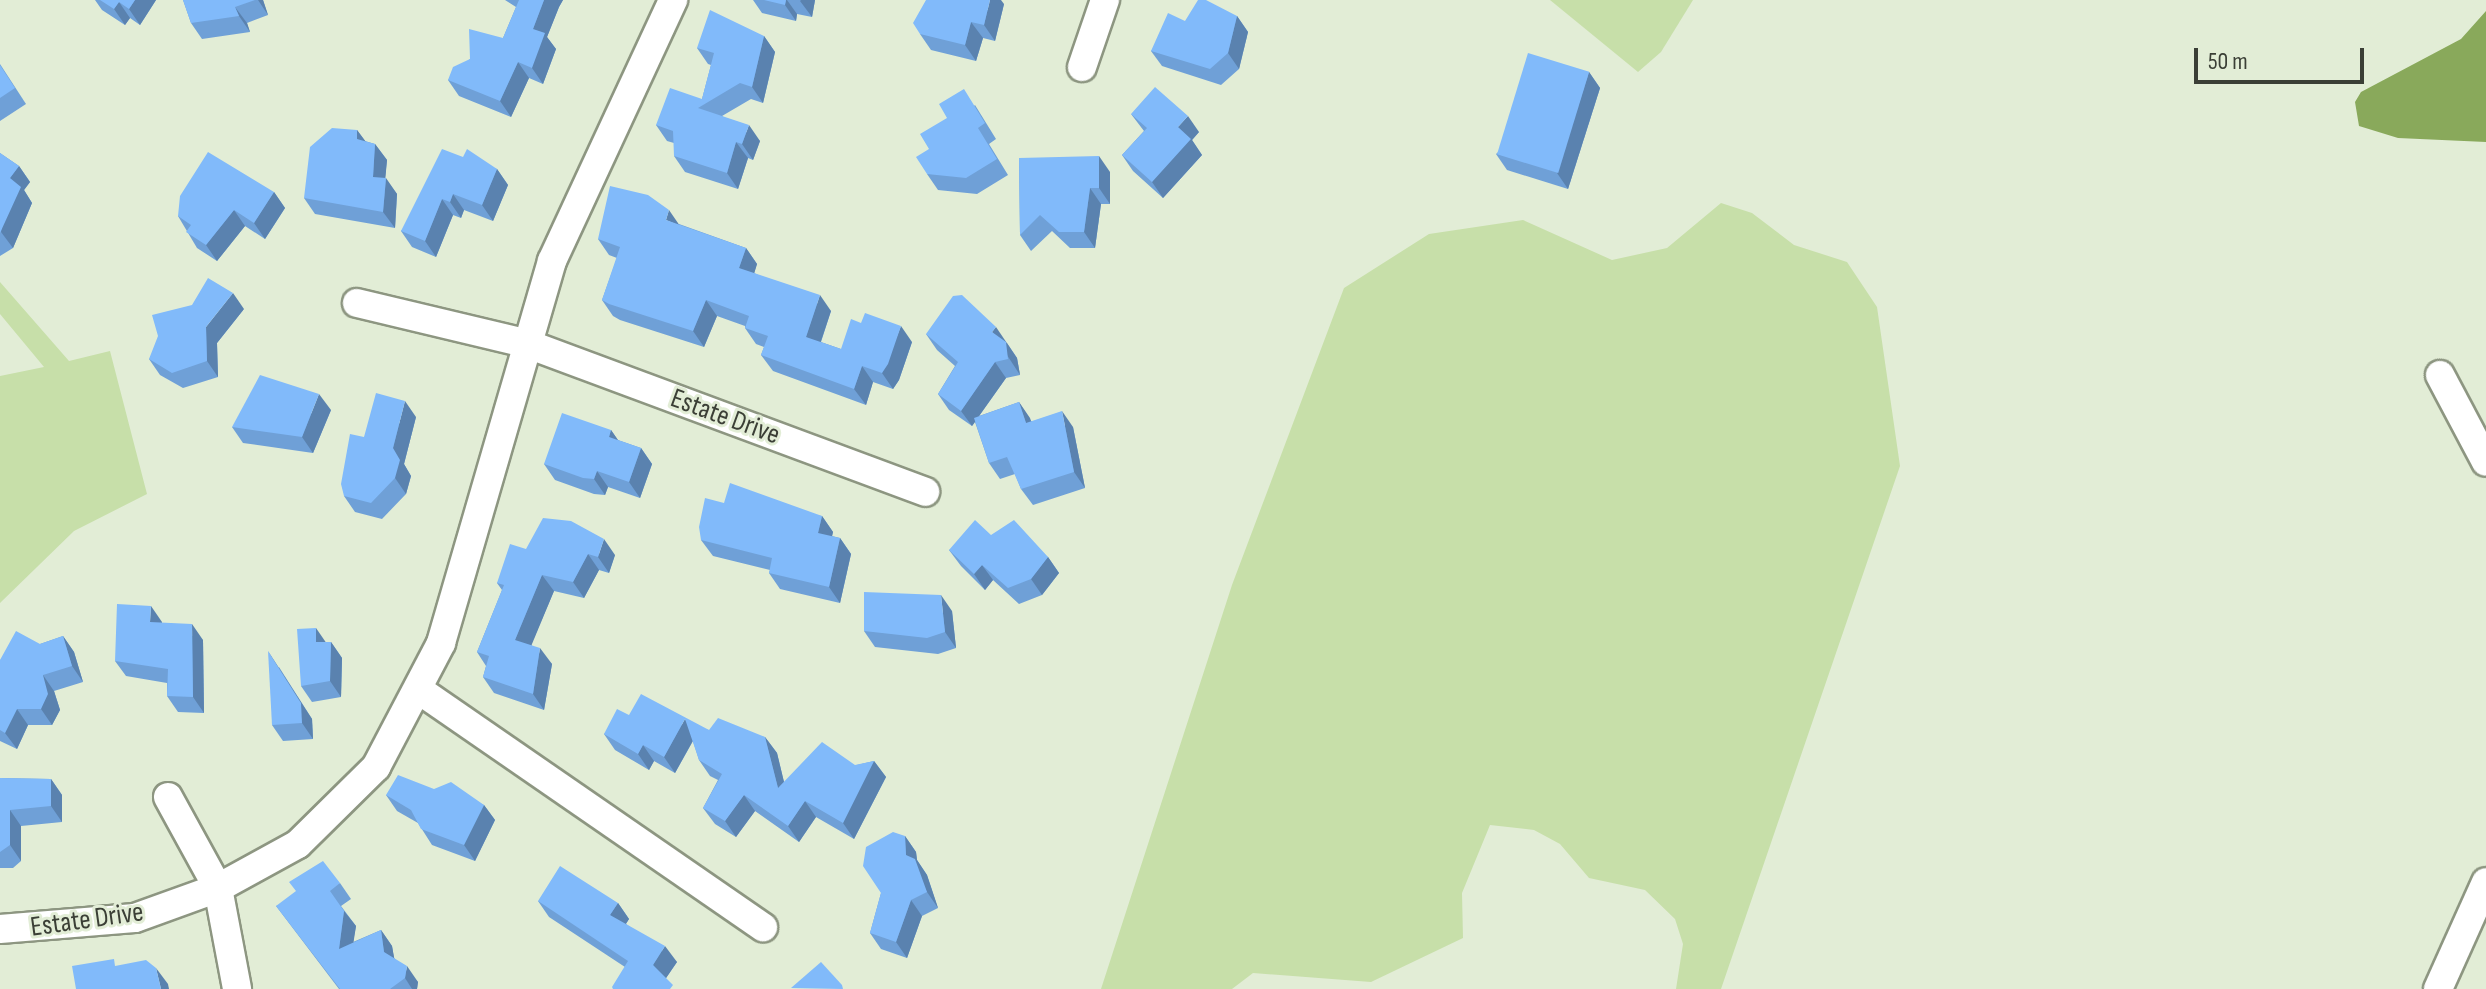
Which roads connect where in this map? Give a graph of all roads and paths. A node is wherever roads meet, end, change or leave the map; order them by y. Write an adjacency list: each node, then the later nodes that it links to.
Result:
1 (673, 0): 5 (street, Estate Drive)
2 (1105, 0): 3 (street)
3 (1082, 67)
4 (357, 303): 5 (street, Estate Drive)
5 (525, 343): 8 (street, Estate Drive); 9 (street, Estate Drive)
6 (2440, 375): 7 (street)
7 (2486, 462)
8 (925, 492)
9 (419, 690): 12 (street, Estate Drive); 13 (street)
10 (168, 797): 12 (street)
11 (2486, 882): 16 (street)
12 (218, 888): 14 (street, Estate Drive); 15 (street)
13 (763, 927)
14 (0, 929)
15 (237, 989)
16 (2438, 989)

